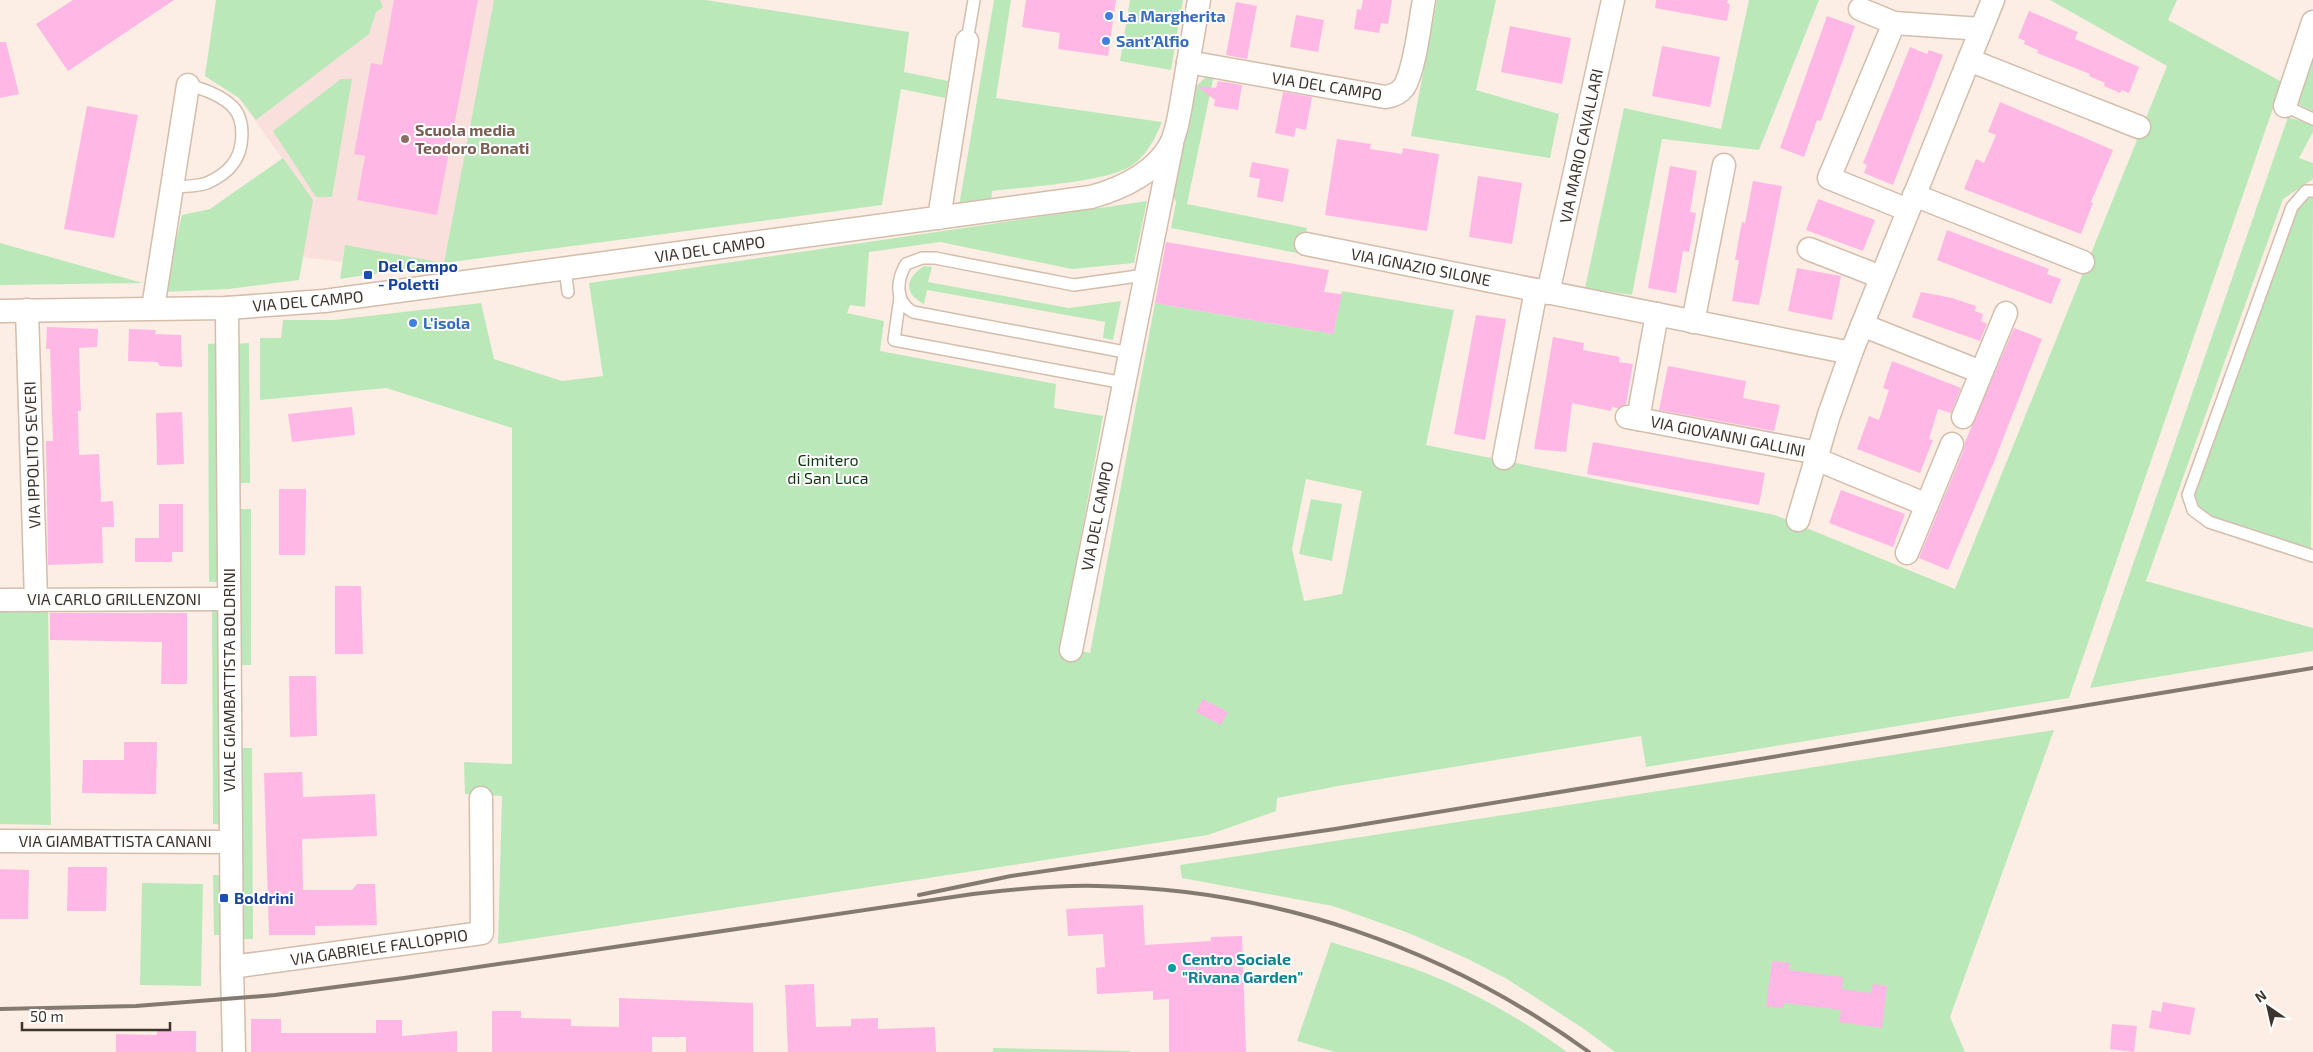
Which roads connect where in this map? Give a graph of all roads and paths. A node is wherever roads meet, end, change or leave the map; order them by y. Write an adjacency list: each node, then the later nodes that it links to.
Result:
1 (974, 0): 9 (lane)
2 (1199, 0): 11 (street, VIA DEL CAMPO)
3 (1424, 0): 11 (street, VIA DEL CAMPO)
4 (1613, 0): 28 (street, VIA MARIO CAVALLARI)
5 (1860, 9): 8 (street)
6 (1991, 10): 8 (street); 10 (street)
7 (2313, 22): 13 (street)
8 (1894, 23): 20 (street)
9 (968, 41): 21 (street)
10 (1969, 60): 15 (street); 20 (street)
11 (1188, 62): 16 (street, VIA DEL CAMPO)
12 (188, 85): 18 (street); 18 (lane)
13 (2284, 106): 14 (lane)
14 (2313, 119)
15 (2138, 127)
16 (1172, 140): 21 (street, VIA DEL CAMPO); 26 (street, VIA DEL CAMPO)
17 (1724, 165): 37 (street)
18 (172, 187): 31 (street)
19 (2313, 190): 50 (lane)
20 (1911, 202): 24 (street); 27 (street)
21 (939, 218): 25 (street, VIA DEL CAMPO)
22 (1306, 244): 28 (street, VIA IGNAZIO SILONE)
23 (1809, 249): 27 (street)
24 (2084, 262)
25 (565, 269): 29 (lane); 32 (street, VIA DEL CAMPO)
26 (1145, 275): 30 (lane); 39 (street, VIA DEL CAMPO)
27 (1882, 277): 38 (street)
28 (1542, 291): 36 (street, VIA IGNAZIO SILONE); 46 (street)
29 (568, 292)
30 (900, 297): 39 (lane); 42 (lane)
31 (153, 308): 32 (street, VIA DEL CAMPO); 34 (street, VIA DEL CAMPO)
32 (227, 308): 51 (street, VIALE GIAMBATTISTA BOLDRINI)
33 (0, 310): 34 (street, VIA DEL CAMPO)
34 (27, 310): 53 (street, VIA IPPOLITO SEVERI)
35 (2006, 313): 41 (street)
36 (1658, 314): 37 (street, VIA IGNAZIO SILONE); 45 (street, VIA GIOVANNI GALLINI)
37 (1692, 322): 40 (street, VIA IGNAZIO SILONE)
38 (1862, 325): 40 (street); 41 (street)
39 (1130, 353): 42 (street, VIA DEL CAMPO)
40 (1851, 353): 45 (street)
41 (1981, 372): 43 (street)
42 (1124, 382): 54 (street, VIA DEL CAMPO)
43 (1963, 417)
44 (1952, 444): 47 (street)
45 (1817, 456): 47 (street, VIA GIOVANNI GALLINI); 48 (street)
46 (1504, 458)
47 (1927, 505): 49 (street)
48 (1798, 520)
49 (1908, 553)
50 (2313, 556)
51 (229, 599): 53 (street, VIA CARLO GRILLENZONI); 57 (street, VIALE GIAMBATTISTA BOLDRINI)
52 (0, 600): 53 (street, VIA CARLO GRILLENZONI)
53 (36, 600)
54 (1071, 650)
55 (481, 798): 58 (street, VIA GABRIELE FALLOPPIO)
56 (0, 840): 57 (street, VIA GIAMBATTISTA CANANI)
57 (231, 842): 58 (street, VIALE GIAMBATTISTA BOLDRINI)
58 (232, 967): 59 (street, VIALE GIAMBATTISTA BOLDRINI)
59 (234, 1052)

